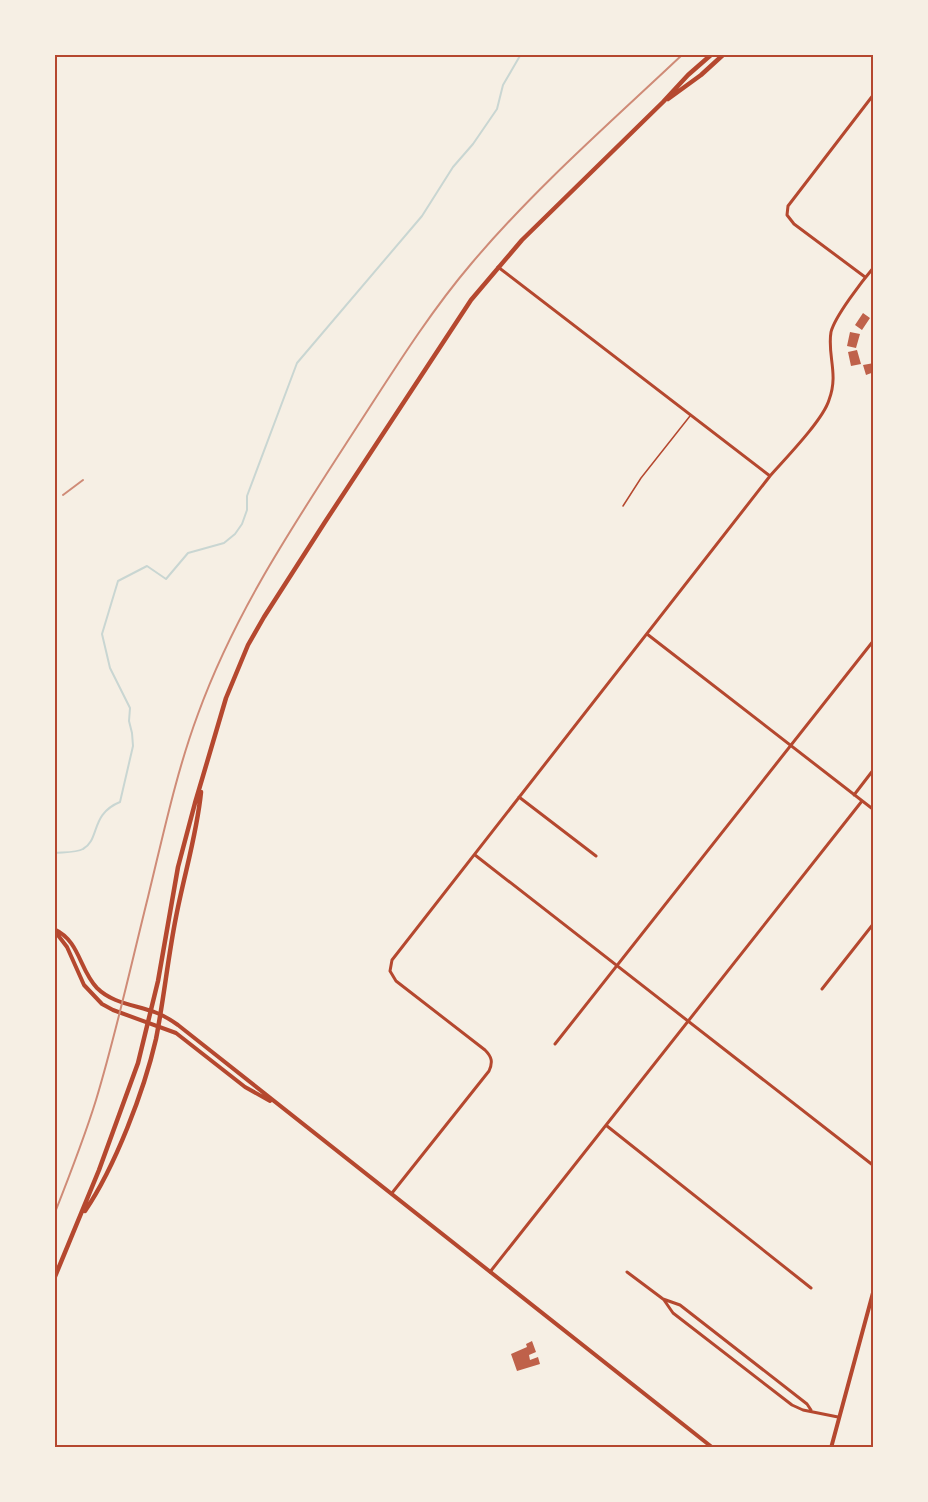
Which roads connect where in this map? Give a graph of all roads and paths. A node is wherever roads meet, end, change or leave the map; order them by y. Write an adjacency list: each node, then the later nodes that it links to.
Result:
1 (712, 54): 4 (main road)
2 (724, 54): 4 (main road)
3 (874, 94): 7 (street)
4 (663, 102): 5 (main road)
5 (498, 267): 8 (street); 15 (main road)
6 (874, 267): 7 (street)
7 (865, 277): 9 (street)
8 (691, 416): 9 (street); 10 (lane)
9 (770, 476): 11 (street)
10 (623, 506)
11 (647, 634): 13 (street); 17 (street)
12 (874, 640): 13 (street)
13 (790, 745): 16 (street); 24 (street)
14 (874, 769): 16 (street)
15 (201, 786): 26 (main road); 26 (main road)
16 (854, 795): 18 (street)
17 (519, 797): 20 (street); 21 (street)
18 (861, 801): 19 (street); 27 (street)
19 (874, 810)
20 (475, 855): 24 (street); 33 (street)
21 (596, 856)
22 (874, 923): 25 (street)
23 (54, 929): 26 (street); 28 (street)
24 (617, 966): 27 (street); 29 (street)
25 (822, 989)
26 (155, 1012): 28 (main road); 28 (main road); 30 (street)
27 (689, 1021): 31 (street); 32 (street)
28 (153, 1024): 30 (street); 34 (main road); 34 (main road)
29 (555, 1044)
30 (276, 1104): 33 (street)
31 (607, 1126): 35 (street); 38 (street)
32 (874, 1166)
33 (391, 1195): 35 (street)
34 (81, 1216): 37 (main road)
35 (490, 1272): 43 (street)
36 (627, 1272): 40 (street)
37 (54, 1279)
38 (811, 1288)
39 (874, 1289): 42 (street)
40 (663, 1299): 41 (street); 41 (street)
41 (811, 1410): 42 (street)
42 (838, 1418): 44 (street)
43 (713, 1448)
44 (831, 1448)

